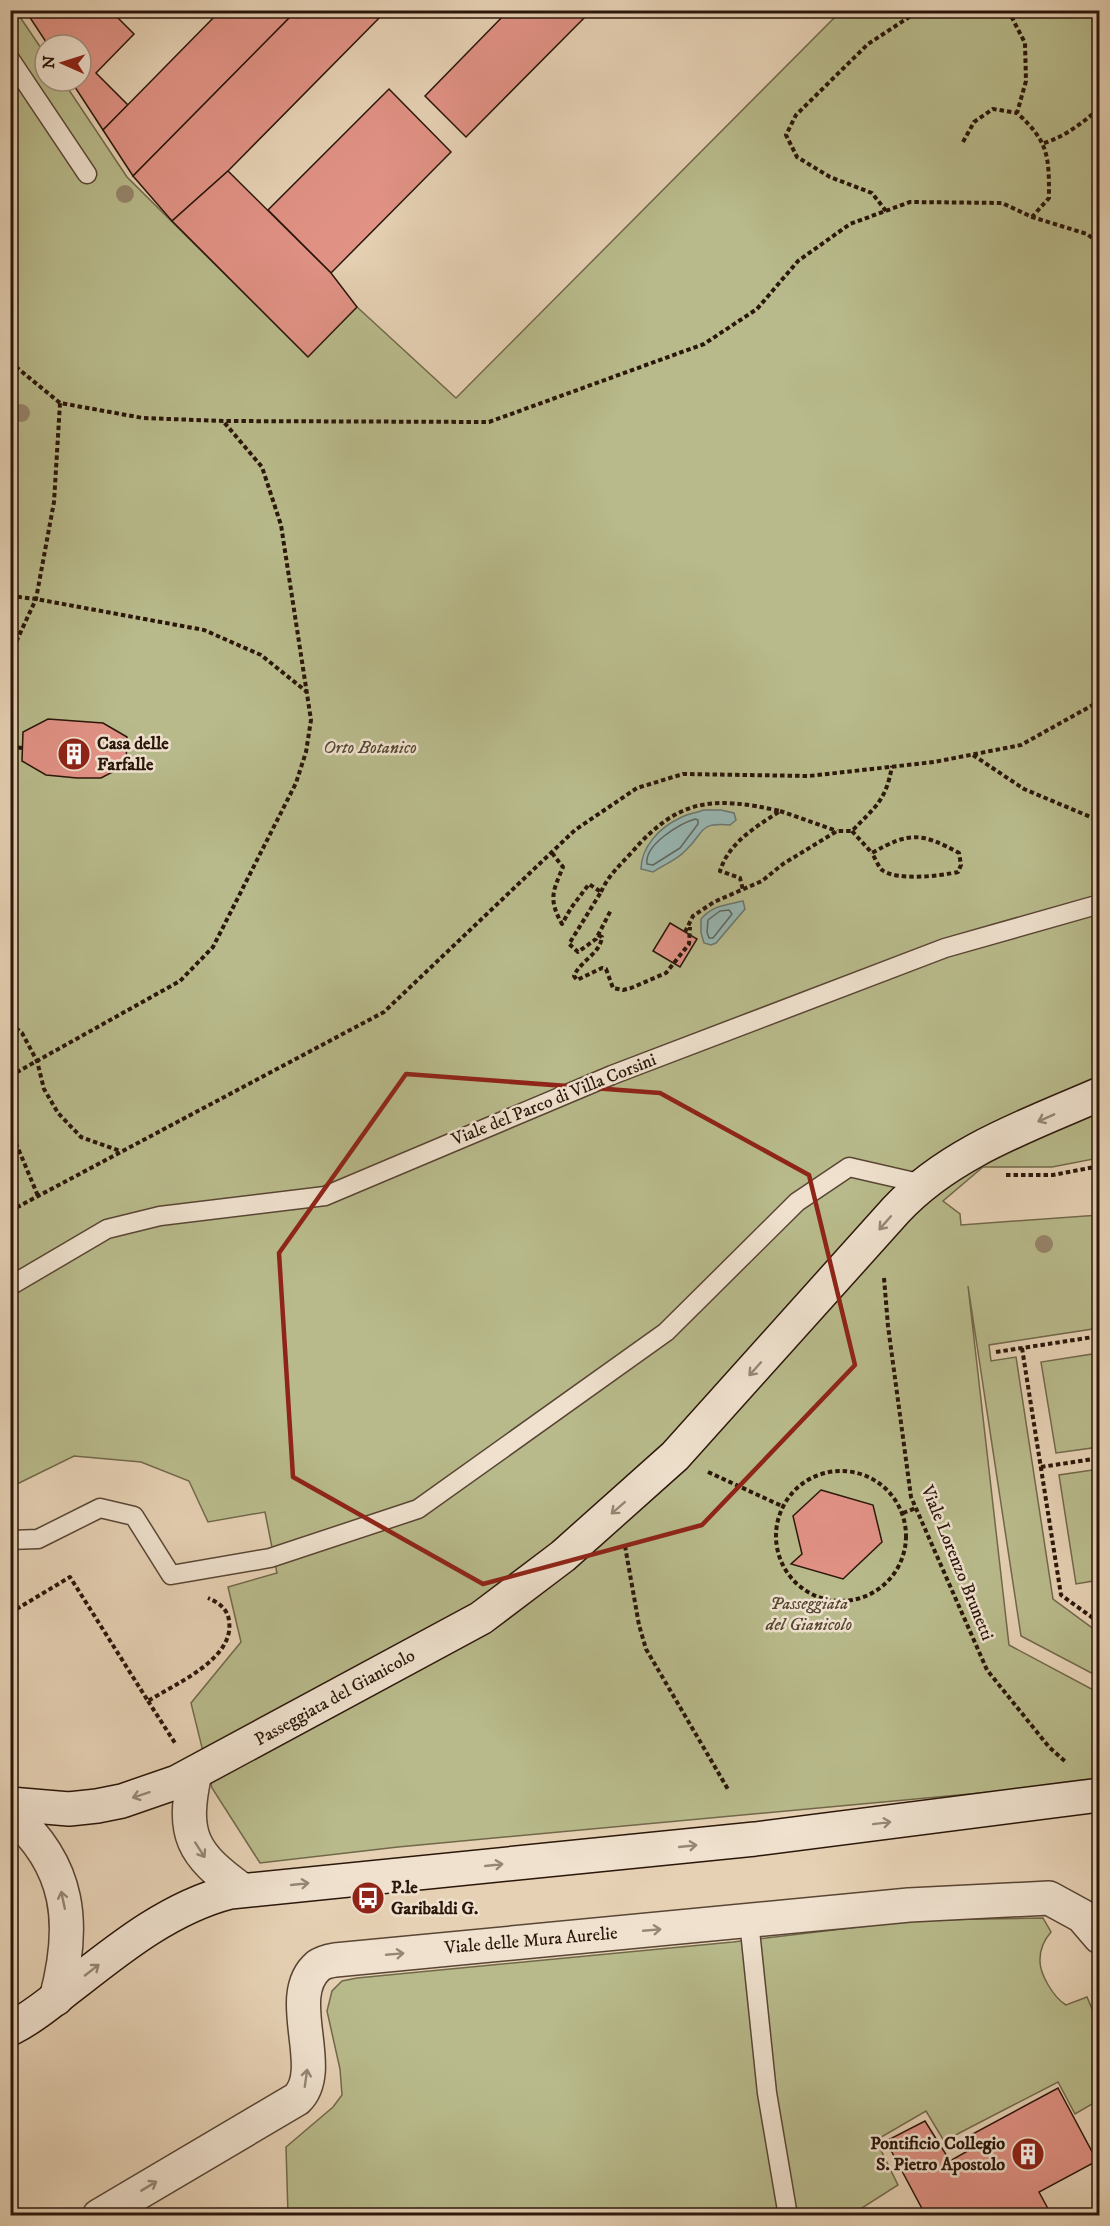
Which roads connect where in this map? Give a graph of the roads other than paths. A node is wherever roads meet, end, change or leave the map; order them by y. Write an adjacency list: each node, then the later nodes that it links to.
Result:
1 (10, 59): 2 (lane)
2 (87, 174)
3 (1100, 903): 6 (lane, Viale del Parco di Villa Corsini)
4 (1100, 1094): 5 (street, Passeggiata del Gianicolo, one-way to 5)
5 (923, 1184): 7 (lane); 8 (street, Passeggiata del Gianicolo, one-way to 8)
6 (10, 1286)
7 (10, 1540)
8 (195, 1773): 10 (street, Passeggiata del Gianicolo, one-way to 10); 12 (street, one-way to 12)
9 (1100, 1795): 12 (street, one-way to 9)
10 (10, 1804)
11 (10, 1813): 15 (street, one-way to 11)
12 (242, 1890): 15 (street, one-way to 12)
13 (749, 1921): 14 (street, Viale delle Mura Aurelie); 17 (street, Viale delle Mura Aurelie, one-way to 13); 18 (lane)
14 (1100, 1937)
15 (56, 1999): 16 (street)
16 (10, 2029)
17 (99, 2216)
18 (788, 2216)

